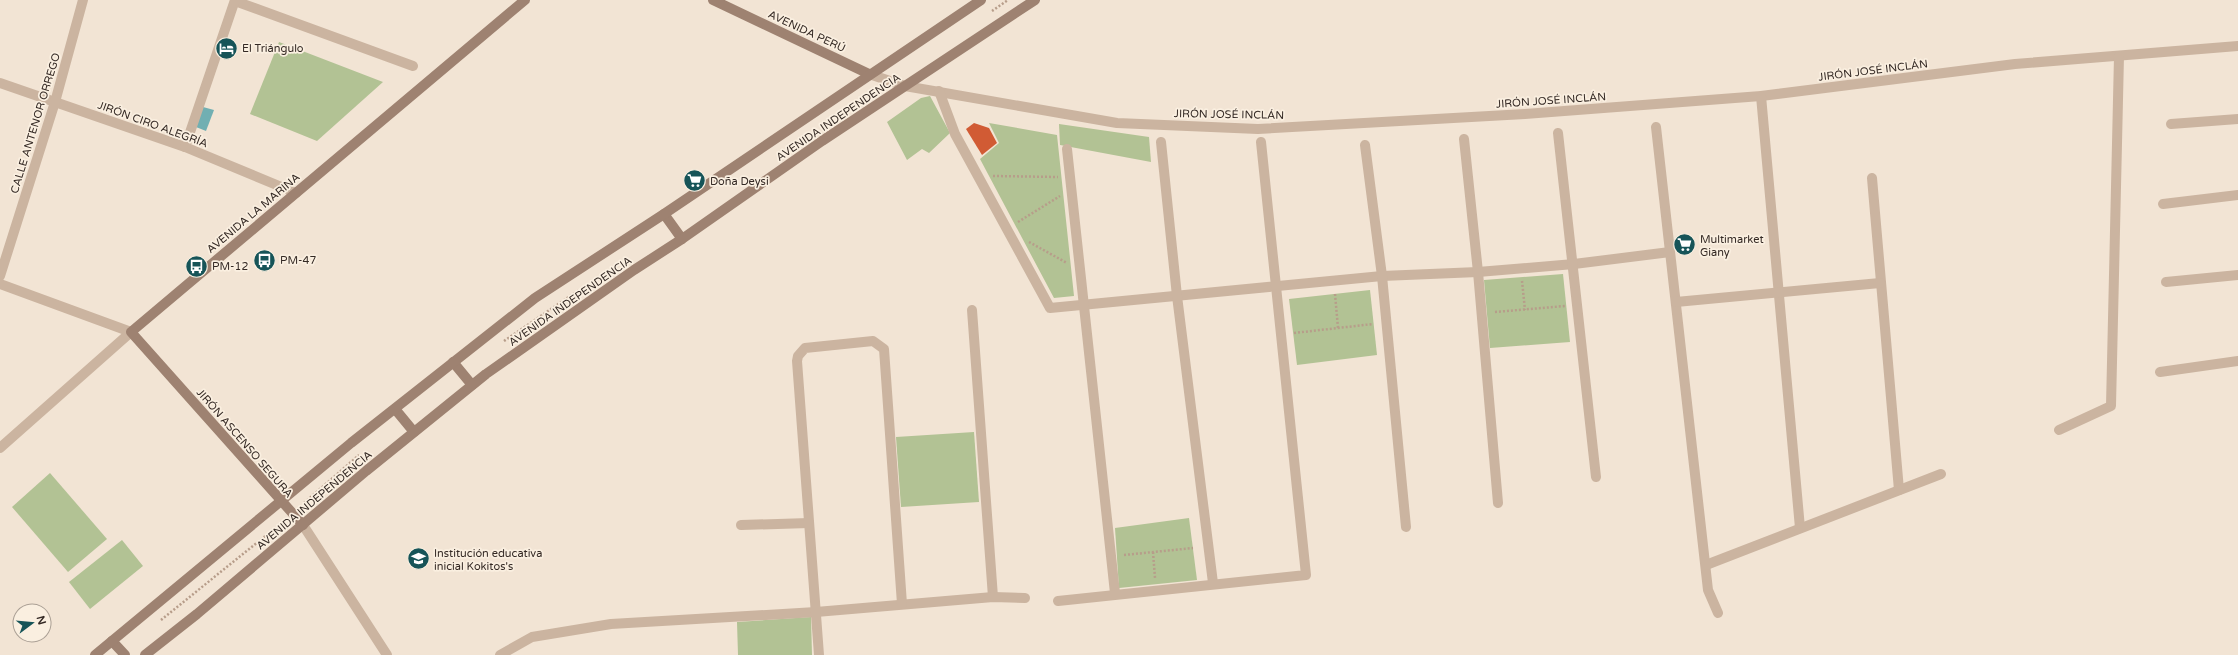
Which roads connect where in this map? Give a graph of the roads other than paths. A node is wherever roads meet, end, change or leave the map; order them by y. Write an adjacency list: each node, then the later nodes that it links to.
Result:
1 (82, 0): 15 (street, CALLE ANTENOR ORREGO)
2 (235, 0): 9 (street); 24 (street)
3 (525, 0): 27 (main road, AVENIDA LA MARINA)
4 (713, 0): 10 (main road, AVENIDA PERÚ)
5 (981, 0): 10 (main road, AVENIDA INDEPENDENCIA)
6 (1035, 0): 12 (main road, AVENIDA INDEPENDENCIA)
7 (2238, 46): 8 (street, JIRÓN JOSÉ INCLÁN)
8 (2119, 56): 14 (street, JIRÓN JOSÉ INCLÁN); 53 (street)
9 (413, 66)
10 (869, 74): 12 (street, JIRÓN JOSÉ INCLÁN); 30 (main road, AVENIDA INDEPENDENCIA)
11 (0, 83): 15 (street, JIRÓN CIRO ALEGRÍA)
12 (905, 86): 13 (street, JIRÓN JOSÉ INCLÁN); 31 (main road, AVENIDA INDEPENDENCIA)
13 (939, 92): 14 (street, JIRÓN JOSÉ INCLÁN); 45 (street)
14 (1761, 96): 42 (street)
15 (55, 102): 24 (street, JIRÓN CIRO ALEGRÍA); 36 (street, CALLE ANTENOR ORREGO)
16 (2238, 119): 17 (street)
17 (2171, 124)
18 (1656, 127): 32 (street)
19 (1558, 133): 33 (street)
20 (1464, 139): 34 (street)
21 (1161, 142): 43 (street)
22 (1261, 142): 41 (street)
23 (1365, 145): 37 (street)
24 (185, 148): 27 (street, JIRÓN CIRO ALEGRÍA)
25 (1067, 149): 45 (street)
26 (1872, 178): 39 (street)
27 (296, 193): 47 (main road, AVENIDA LA MARINA)
28 (2238, 195): 29 (street)
29 (2163, 204)
30 (664, 214): 31 (main road); 49 (main road, AVENIDA INDEPENDENCIA)
31 (682, 239): 51 (main road, AVENIDA INDEPENDENCIA)
32 (1670, 252): 33 (street); 44 (street)
33 (1574, 264): 34 (street); 57 (street)
34 (1478, 272): 37 (street); 60 (street)
35 (2238, 275): 38 (street)
36 (0, 276)
37 (1382, 276): 41 (street); 64 (street)
38 (2166, 282)
39 (1880, 283): 42 (street); 58 (street)
40 (0, 284): 47 (street)
41 (1276, 286): 43 (street); 67 (street)
42 (1779, 293): 44 (street); 65 (street)
43 (1177, 296): 45 (street); 67 (street)
44 (1676, 302): 66 (street)
45 (1083, 304): 68 (street)
46 (972, 310): 69 (street)
47 (131, 332): 55 (street, AVENIDA LA MARINA); 59 (main road, JIRÓN ASCENSO SEGURA)
48 (2238, 361): 50 (street)
49 (453, 362): 51 (main road); 52 (main road, AVENIDA INDEPENDENCIA)
50 (2160, 372)
51 (472, 385): 54 (main road, AVENIDA INDEPENDENCIA)
52 (394, 409): 54 (main road); 59 (main road, AVENIDA INDEPENDENCIA)
53 (2059, 430)
54 (414, 432): 62 (main road, AVENIDA INDEPENDENCIA)
55 (0, 448)
56 (1941, 474): 58 (street)
57 (1596, 477)
58 (1898, 490): 65 (street)
59 (280, 502): 62 (main road, JIRÓN ASCENSO SEGURA); 75 (main road, AVENIDA INDEPENDENCIA)
60 (1498, 503)
61 (809, 523): 63 (street); 72 (street); 73 (street)
62 (303, 525): 78 (main road, AVENIDA INDEPENDENCIA); 79 (street, JIRÓN ASCENSO SEGURA)
63 (742, 525)
64 (1406, 527)
65 (1800, 528): 66 (street)
66 (1706, 565): 74 (street)
67 (1213, 584): 68 (street)
68 (1116, 593): 71 (street)
69 (993, 597): 70 (street); 72 (street)
70 (1025, 598)
71 (1058, 601)
72 (902, 604): 73 (street)
73 (816, 612): 80 (street); 81 (street)
74 (1718, 613)
75 (112, 641): 76 (main road, AVENIDA INDEPENDENCIA); 77 (main road)
76 (95, 655)
77 (125, 655)
78 (145, 655)
79 (386, 655)
80 (500, 655)
81 (819, 655)

